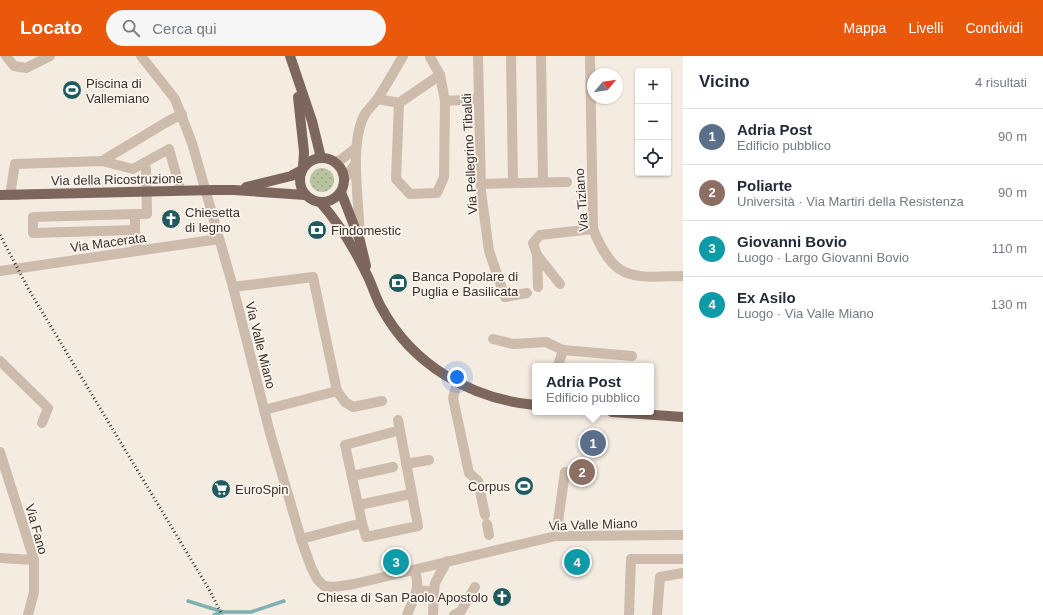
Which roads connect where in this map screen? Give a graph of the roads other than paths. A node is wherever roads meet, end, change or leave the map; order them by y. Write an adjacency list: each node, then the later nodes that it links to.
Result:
1 (6, 56): 2 (street)
2 (50, 56)
3 (141, 56): 16 (street, Via Valle Miano)
4 (403, 56): 12 (street)
5 (478, 56): 13 (street, Via Pellegrino Tibaldi)
6 (511, 56): 27 (street)
7 (541, 56): 25 (street)
8 (590, 56): 38 (street, Via Tiziano)
9 (430, 57): 11 (street)
10 (292, 60): 18 (main road); 23 (main road)
11 (440, 75): 14 (street); 15 (street)
12 (378, 98): 15 (street); 17 (street)
13 (479, 99): 14 (street); 28 (street, Via Pellegrino Tibaldi)
14 (445, 101): 15 (street)
15 (399, 103)
16 (182, 114): 19 (street); 39 (street, Via Valle Miano)
17 (356, 146): 20 (street); 22 (street)
18 (320, 153): 20 (main road); 23 (main road)
19 (102, 160): 21 (street); 31 (street)
20 (335, 162): 24 (main road)
21 (143, 164): 29 (street); 31 (street)
22 (355, 164): 24 (street); 40 (street)
23 (302, 169): 30 (main road, Via della Ricostruzione); 34 (main road)
24 (344, 180): 32 (main road)
25 (543, 182): 26 (street); 27 (street)
26 (567, 182)
27 (513, 183): 28 (street)
28 (481, 184): 50 (street, Via Pellegrino Tibaldi)
29 (180, 188)
30 (234, 190): 33 (main road, Via della Ricostruzione, bridge); 34 (main road, Via della Ricostruzione)
31 (146, 191): 36 (street)
32 (341, 192): 35 (main road); 40 (main road)
33 (0, 195)
34 (305, 195): 35 (main road)
35 (321, 203): 46 (main road)
36 (135, 214): 37 (street); 37 (street)
37 (135, 230): 41 (street)
38 (593, 230): 42 (street); 45 (street, Via Tiziano)
39 (219, 239): 41 (street, Via Macerata); 49 (street, Via Valle Miano)
40 (360, 241): 46 (main road)
41 (137, 251): 44 (street, Via Macerata)
42 (537, 255): 47 (street); 48 (street)
43 (683, 266): 45 (street)
44 (0, 271)
45 (680, 276)
46 (369, 279): 56 (main road)
47 (560, 284)
48 (538, 286)
49 (233, 287): 57 (street); 60 (street, Via Valle Miano)
50 (527, 293)
51 (493, 339): 52 (street)
52 (563, 350): 53 (street); 55 (street)
53 (632, 356)
54 (0, 361): 64 (street)
55 (559, 363)
56 (457, 383): 59 (main road); 78 (street)
57 (337, 391): 58 (street); 60 (street)
58 (382, 401)
59 (532, 406)
60 (264, 410): 77 (street, Via Valle Miano)
61 (654, 415): 62 (main road)
62 (683, 417)
63 (398, 420): 68 (street)
64 (42, 423)
65 (393, 432): 71 (street)
66 (0, 452): 81 (street, Via Fano)
67 (429, 460): 68 (street)
68 (406, 464): 74 (street)
69 (393, 467): 71 (street)
70 (565, 472): 76 (street)
71 (352, 476): 73 (street)
72 (406, 495): 73 (street)
73 (359, 505): 74 (street)
74 (362, 523): 77 (street)
75 (683, 535): 76 (street, Via Valle Miano)
76 (556, 536): 78 (street, Via Valle Miano)
77 (301, 539): 83 (street, Via Valle Miano)
78 (491, 542): 82 (street, Via Valle Miano)
79 (0, 558): 81 (street)
80 (683, 558): 92 (street)
81 (34, 560): 88 (street, Via Fano)
82 (447, 561): 83 (street, Via Valle Miano); 87 (street)
83 (414, 570): 86 (street)
84 (683, 573): 93 (street)
85 (475, 587): 91 (street)
86 (418, 590): 87 (street); 89 (street)
87 (434, 592): 90 (street)
88 (28, 615)
89 (407, 615)
90 (433, 615)
91 (454, 615)
92 (629, 615)
93 (657, 615)

